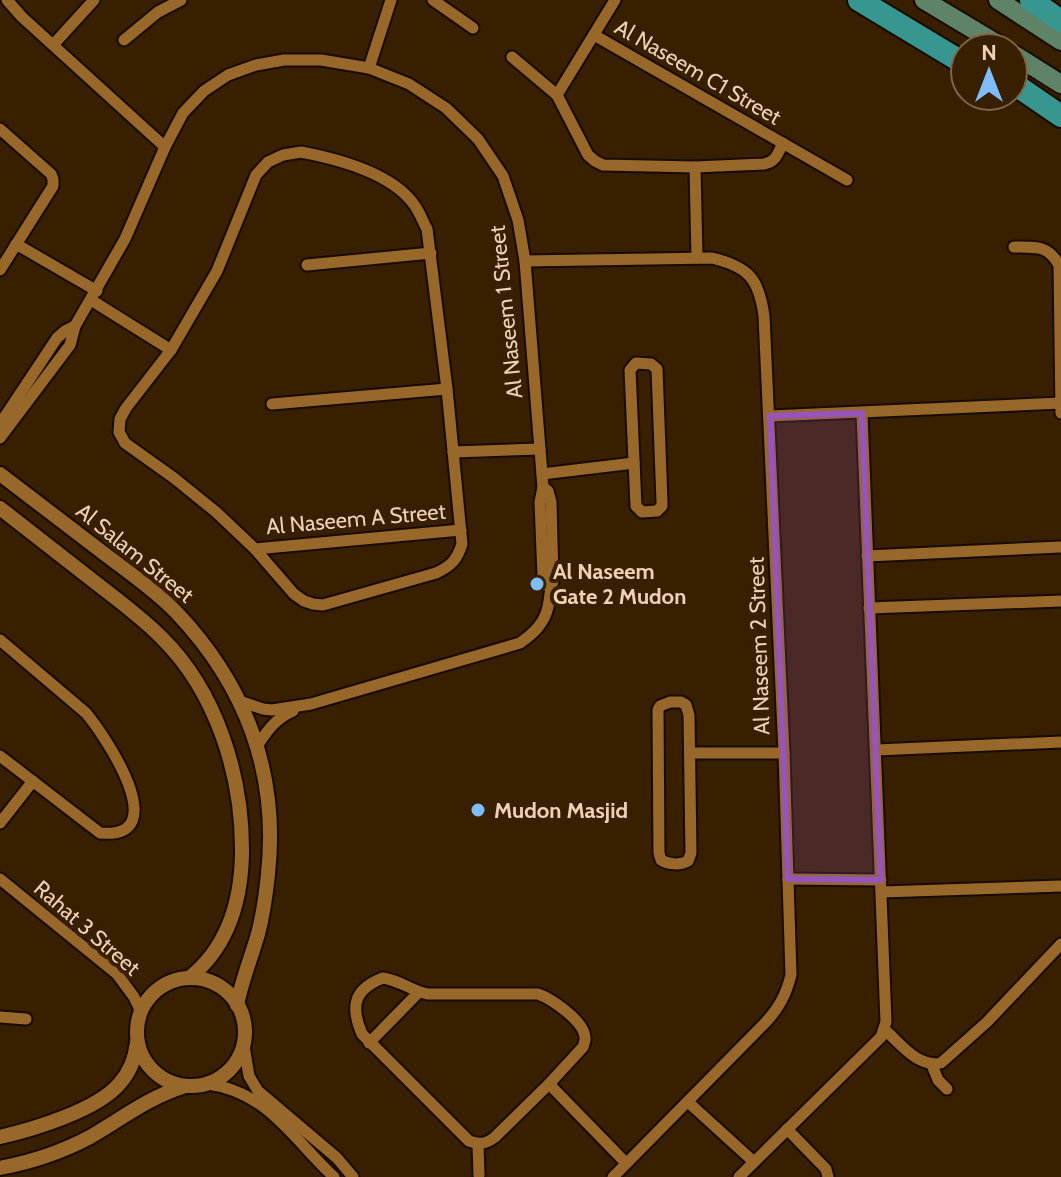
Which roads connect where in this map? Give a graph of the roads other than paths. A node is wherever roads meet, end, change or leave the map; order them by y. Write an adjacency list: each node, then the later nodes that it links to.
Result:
1 (7, 0): 20 (street)
2 (94, 0): 20 (street)
3 (181, 0): 17 (street)
4 (391, 0): 25 (street)
5 (434, 0): 14 (street)
6 (615, 0): 16 (street, Al Naseem C1 Street)
7 (859, 0): 18 (highway)
8 (924, 0): 15 (main road)
9 (998, 0): 19 (main road)
10 (1031, 0): 13 (highway)
11 (1050, 0): 12 (highway)
12 (1061, 6)
13 (1061, 21)
14 (473, 28)
15 (977, 32)
16 (594, 35): 28 (street, Al Naseem C1 Street); 33 (street, Al Naseem C1 Street)
17 (124, 40)
18 (926, 40): 21 (highway); 22 (highway)
19 (1061, 41)
20 (53, 45): 34 (street)
21 (949, 49)
22 (949, 54)
23 (512, 57): 28 (street, Al Naseem C1 Street)
24 (1029, 64): 26 (main road)
25 (369, 68): 34 (street, Al Naseem 1 Street); 41 (street, Al Naseem 1 Street)
26 (1061, 84)
27 (1029, 94): 30 (highway)
28 (557, 95): 35 (street, Al Naseem C1 Street)
29 (1029, 104): 31 (highway)
30 (1061, 116)
31 (1061, 124)
32 (0, 129): 37 (street)
33 (783, 143): 35 (street, Al Naseem C1 Street); 36 (street, Al Naseem C1 Street)
34 (165, 147): 44 (street, Al Naseem 1 Street)
35 (695, 167): 40 (street)
36 (847, 180)
37 (16, 244): 43 (street); 44 (street)
38 (1014, 247): 51 (street)
39 (431, 253): 42 (street); 46 (street, Al Naseem A Street); 50 (street, Al Naseem A Street)
40 (697, 258): 41 (street, Al Naseem 2 Street); 55 (street, Al Naseem 2 Street)
41 (525, 261): 58 (street, Al Naseem 1 Street)
42 (307, 265)
43 (0, 270)
44 (94, 296): 45 (street, Al Naseem 1 Street); 46 (street)
45 (75, 326): 47 (street, Al Naseem 1 Street); 48 (street, Al Naseem 1 Street)
46 (171, 350): 66 (street, Al Naseem A Street)
47 (46, 353): 48 (street); 49 (street, Al Naseem 1 Street)
48 (58, 362): 49 (street, Al Naseem 1 Street)
49 (31, 387): 56 (street, Al Naseem 1 Street); 57 (street, Al Naseem 1 Street)
50 (447, 389): 52 (street); 59 (street, Al Naseem A Street)
51 (1061, 403): 53 (street); 54 (street)
52 (272, 404)
53 (862, 413): 55 (street); 67 (street)
54 (1061, 413)
55 (770, 416): 77 (street, Al Naseem 2 Street)
56 (0, 424)
57 (0, 438)
58 (540, 449): 59 (street); 62 (street, Al Naseem 1 Street)
59 (453, 452): 64 (street, Al Naseem A Street)
60 (634, 463): 60 (street); 62 (street)
61 (0, 474): 71 (street, Al Salam Street)
62 (542, 474): 72 (street, Al Naseem 1 Street)
63 (0, 508): 86 (street)
64 (461, 530): 66 (street, Al Naseem A Street); 66 (street, Al Naseem A Street)
65 (1061, 547): 67 (street)
66 (255, 549)
67 (867, 556): 69 (street)
68 (1061, 601): 69 (street)
69 (869, 608): 75 (street)
70 (0, 640): 79 (street)
71 (239, 701): 72 (street, Al Naseem 1 Street); 74 (street, Al Salam Street)
72 (311, 704): 74 (street, Al Naseem 1 Street)
73 (1061, 742): 75 (street)
74 (257, 746): 88 (street, Al Salam Street)
75 (876, 750): 83 (street)
76 (690, 753): 76 (street); 77 (street)
77 (784, 753): 82 (street, Al Naseem 2 Street)
78 (0, 756): 79 (street)
79 (33, 781): 80 (street)
80 (0, 823)
81 (0, 879): 89 (street, Rahat 3 Street)
82 (788, 879): 83 (street); 101 (street, Al Naseem 2 Street)
83 (881, 886): 84 (street); 92 (street)
84 (1061, 886)
85 (1061, 944): 96 (street)
86 (189, 978): 88 (street); 89 (street)
87 (419, 992): 94 (street); 94 (street); 98 (street)
88 (237, 1005): 95 (street)
89 (141, 1012): 93 (street)
90 (0, 1017): 91 (street)
91 (26, 1019)
92 (885, 1030): 96 (street); 102 (street)
93 (137, 1039): 99 (street); 103 (street)
94 (369, 1043): 104 (street)
95 (244, 1046): 97 (street); 105 (street)
96 (932, 1065): 100 (street)
97 (208, 1084): 99 (street); 107 (street)
98 (549, 1084): 104 (street); 108 (street)
99 (185, 1086): 109 (street)
100 (947, 1089)
101 (688, 1102): 106 (street); 108 (street, Al Naseem 2 Street)
102 (787, 1129): 106 (street); 115 (street)
103 (0, 1137)
104 (478, 1144): 110 (street)
105 (331, 1154): 107 (street); 112 (street)
106 (754, 1162): 114 (street)
107 (321, 1163): 111 (street)
108 (626, 1163): 113 (street, Al Naseem 2 Street)
109 (0, 1168)
110 (479, 1175)
111 (334, 1177)
112 (353, 1177)
113 (613, 1177)
114 (739, 1177)
115 (828, 1177)

